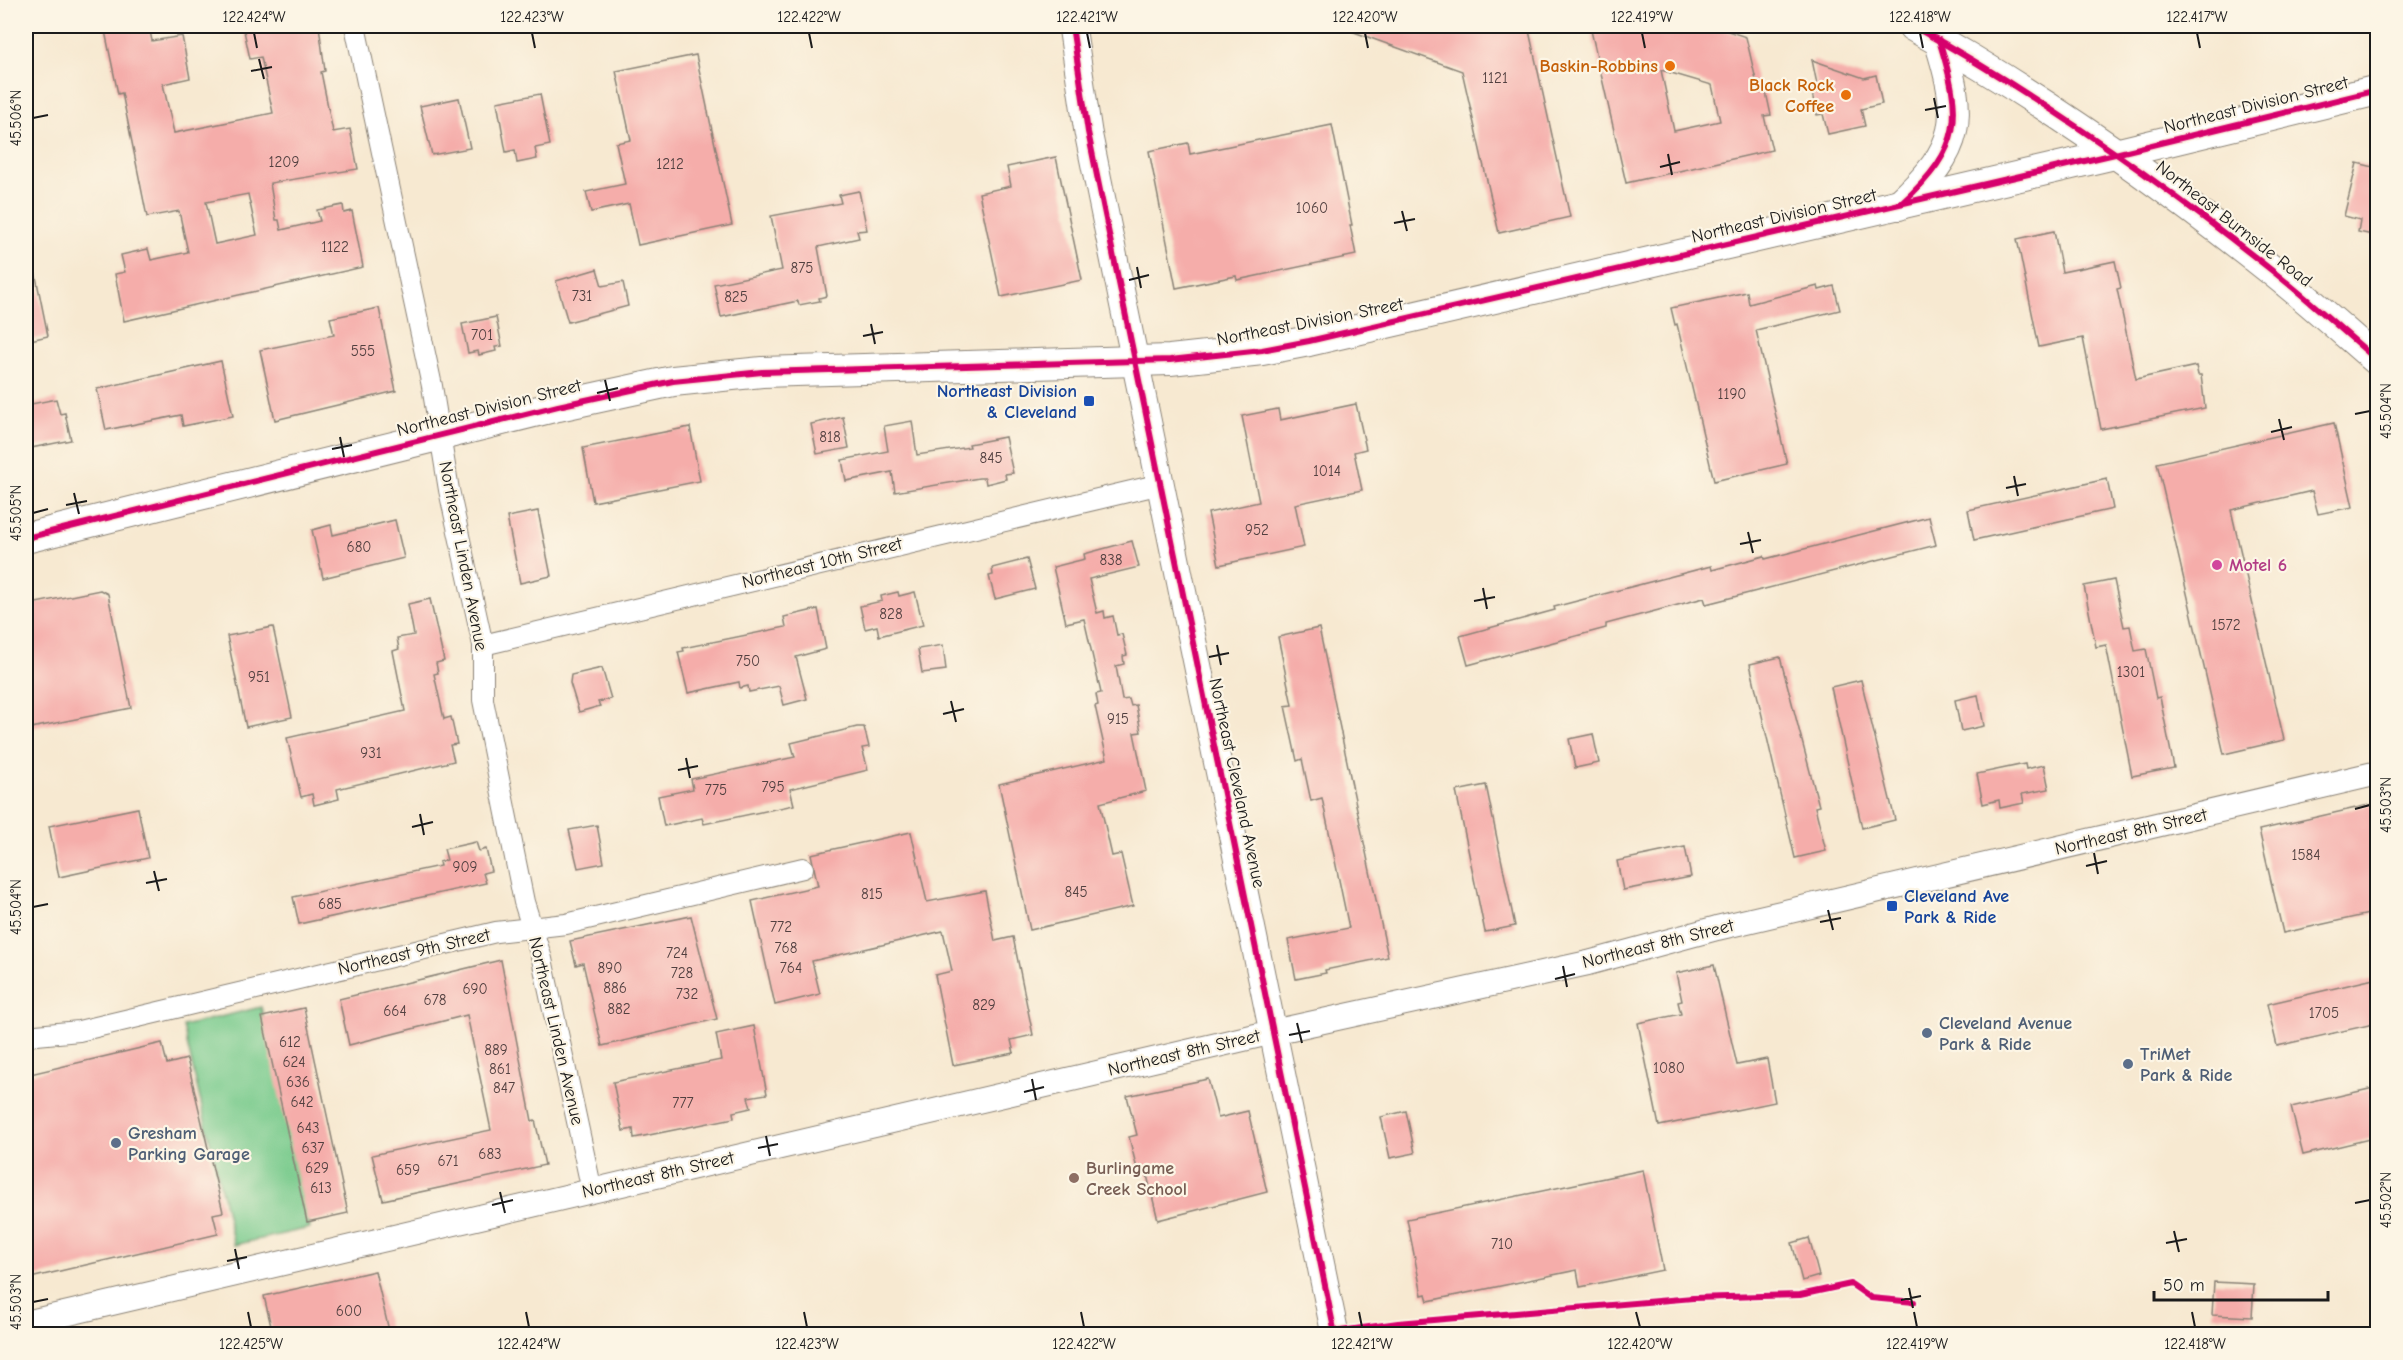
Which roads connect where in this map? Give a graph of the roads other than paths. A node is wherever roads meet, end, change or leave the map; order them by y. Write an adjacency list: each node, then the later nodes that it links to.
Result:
1 (355, 26): 10 (street, Northeast Linden Avenue)
2 (1072, 26): 8 (main road, Northeast Cleveland Avenue)
3 (1912, 26): 4 (main road, Northeast Burnside Road)
4 (1939, 40): 6 (main road, Northeast Burnside Road); 7 (main road)
5 (2378, 90): 6 (main road, Northeast Division Street)
6 (2115, 154): 7 (main road, Northeast Division Street); 9 (main road, Northeast Burnside Road)
7 (1899, 205): 8 (main road, Northeast Division Street)
8 (1135, 360): 10 (main road, Northeast Division Street); 11 (main road, Northeast Cleveland Avenue)
9 (2378, 360)
10 (440, 435): 12 (main road, Northeast Division Street); 13 (street, Northeast Linden Avenue)
11 (1161, 484): 13 (street, Northeast 10th Street); 17 (main road, Northeast Cleveland Avenue)
12 (26, 538)
13 (483, 645): 16 (street, Northeast Linden Avenue)
14 (2378, 773): 17 (street, Northeast 8th Street)
15 (803, 868): 16 (street, Northeast 9th Street)
16 (532, 928): 18 (street, Northeast 9th Street); 19 (street, Northeast Linden Avenue)
17 (1273, 1032): 19 (street, Northeast 8th Street); 21 (main road, Northeast Cleveland Avenue)
18 (26, 1036)
19 (592, 1191): 20 (street, Northeast 8th Street)
20 (26, 1323)
21 (1335, 1335)

